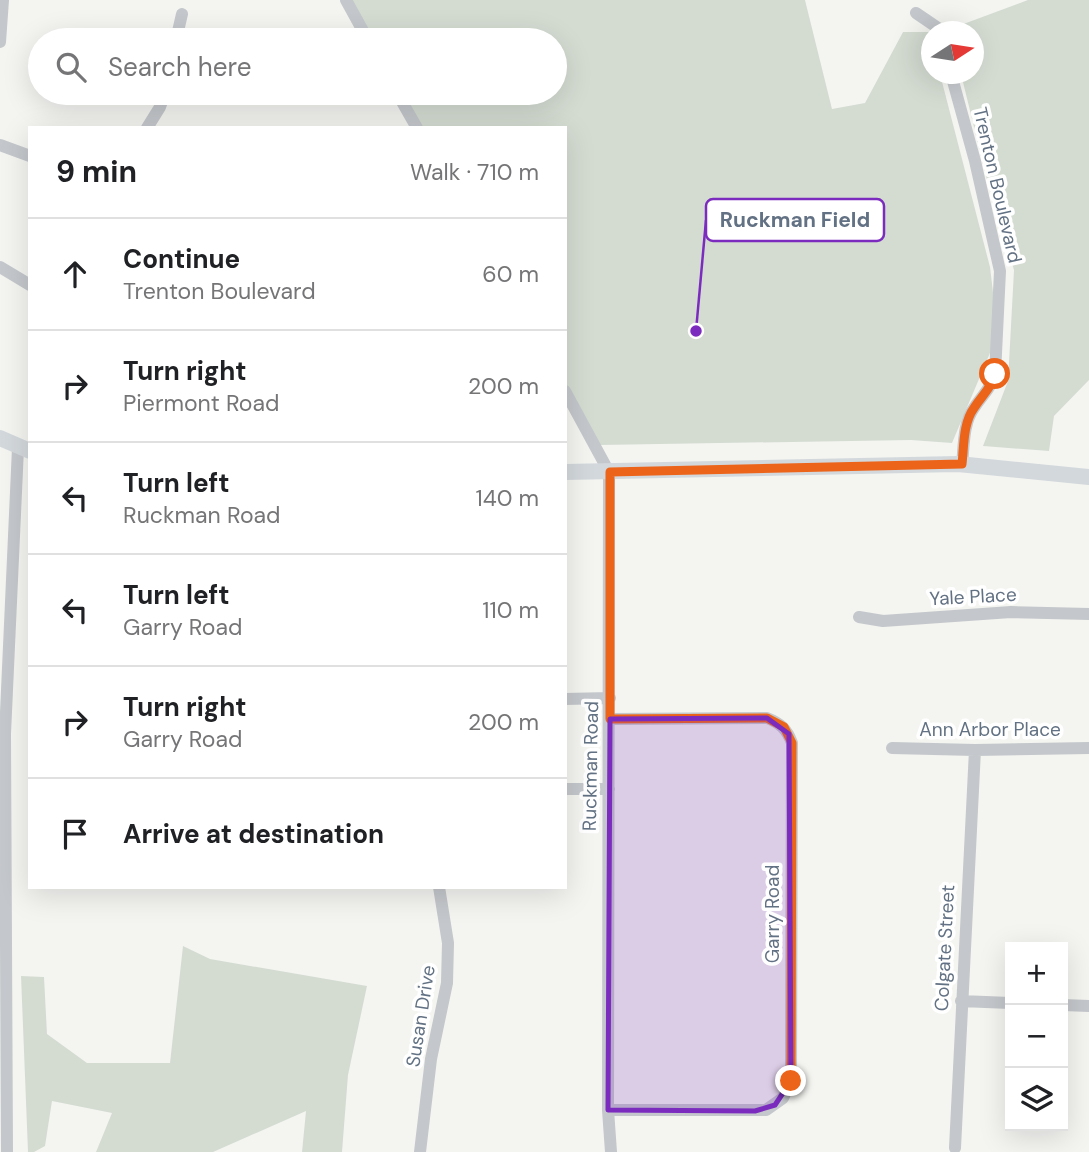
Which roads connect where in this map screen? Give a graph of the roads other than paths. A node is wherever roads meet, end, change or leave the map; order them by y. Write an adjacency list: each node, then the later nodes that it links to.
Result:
1 (3, 0): 8 (street)
2 (346, 0): 7 (street)
3 (916, 13): 5 (street)
4 (182, 14): 6 (street)
5 (928, 21)
6 (179, 28)
7 (361, 28)
8 (0, 42)
9 (954, 84): 21 (street, Trenton Boulevard)
10 (161, 105): 12 (street)
11 (404, 105): 13 (street)
12 (148, 126)
13 (416, 126)
14 (0, 145): 15 (street)
15 (28, 155)
16 (0, 267): 17 (street)
17 (28, 284)
18 (567, 395): 23 (street, Ruckman Road)
19 (0, 439): 20 (main road)
20 (24, 450): 41 (street)
21 (962, 464): 23 (main road); 24 (main road)
22 (567, 472): 23 (main road)
23 (610, 472): 27 (street, Ruckman Road)
24 (1089, 477)
25 (1089, 614): 26 (street, Yale Place)
26 (859, 617)
27 (610, 698): 28 (street); 29 (street, Ruckman Road)
28 (567, 699)
29 (610, 719): 34 (street, Ruckman Road); 40 (street, Garry Road)
30 (892, 748): 32 (street, Ann Arbor Place)
31 (1089, 748): 32 (street, Ann Arbor Place)
32 (975, 750): 36 (street, Colgate Street)
33 (567, 789): 34 (street)
34 (609, 789): 40 (street, Ruckman Road)
35 (439, 889): 43 (street, Susan Drive)
36 (961, 1001): 37 (street); 42 (street, Colgate Street)
37 (1005, 1003)
38 (1068, 1006): 39 (street)
39 (1089, 1006)
40 (608, 1110): 44 (street, Ruckman Road)
41 (4, 1148)
42 (955, 1148)
43 (421, 1152)
44 (611, 1152)

